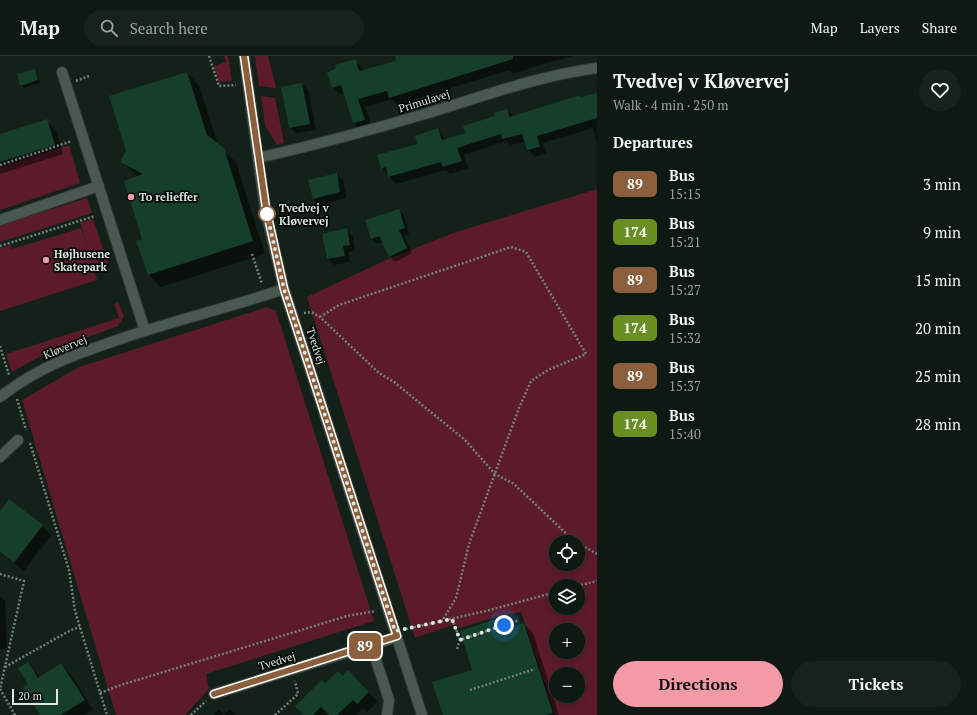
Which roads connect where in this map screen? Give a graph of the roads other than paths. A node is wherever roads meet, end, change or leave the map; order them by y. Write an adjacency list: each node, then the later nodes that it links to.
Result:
1 (244, 56): 4 (street, Tvedvej)
2 (597, 68): 4 (street, Primulavej)
3 (62, 72): 5 (street)
4 (258, 158): 7 (street, Tvedvej)
5 (99, 186): 6 (street); 8 (street)
6 (0, 220)
7 (284, 289): 8 (street, Kløvervej); 12 (street, Tvedvej)
8 (145, 331): 9 (street, Kløvervej)
9 (0, 397)
10 (18, 440): 11 (street)
11 (0, 457)
12 (396, 634): 13 (street, Tvedvej); 16 (street, Tvedvej)
13 (371, 645): 14 (street, Tvedvej); 15 (street)
14 (214, 694)
15 (387, 715)
16 (422, 715)

